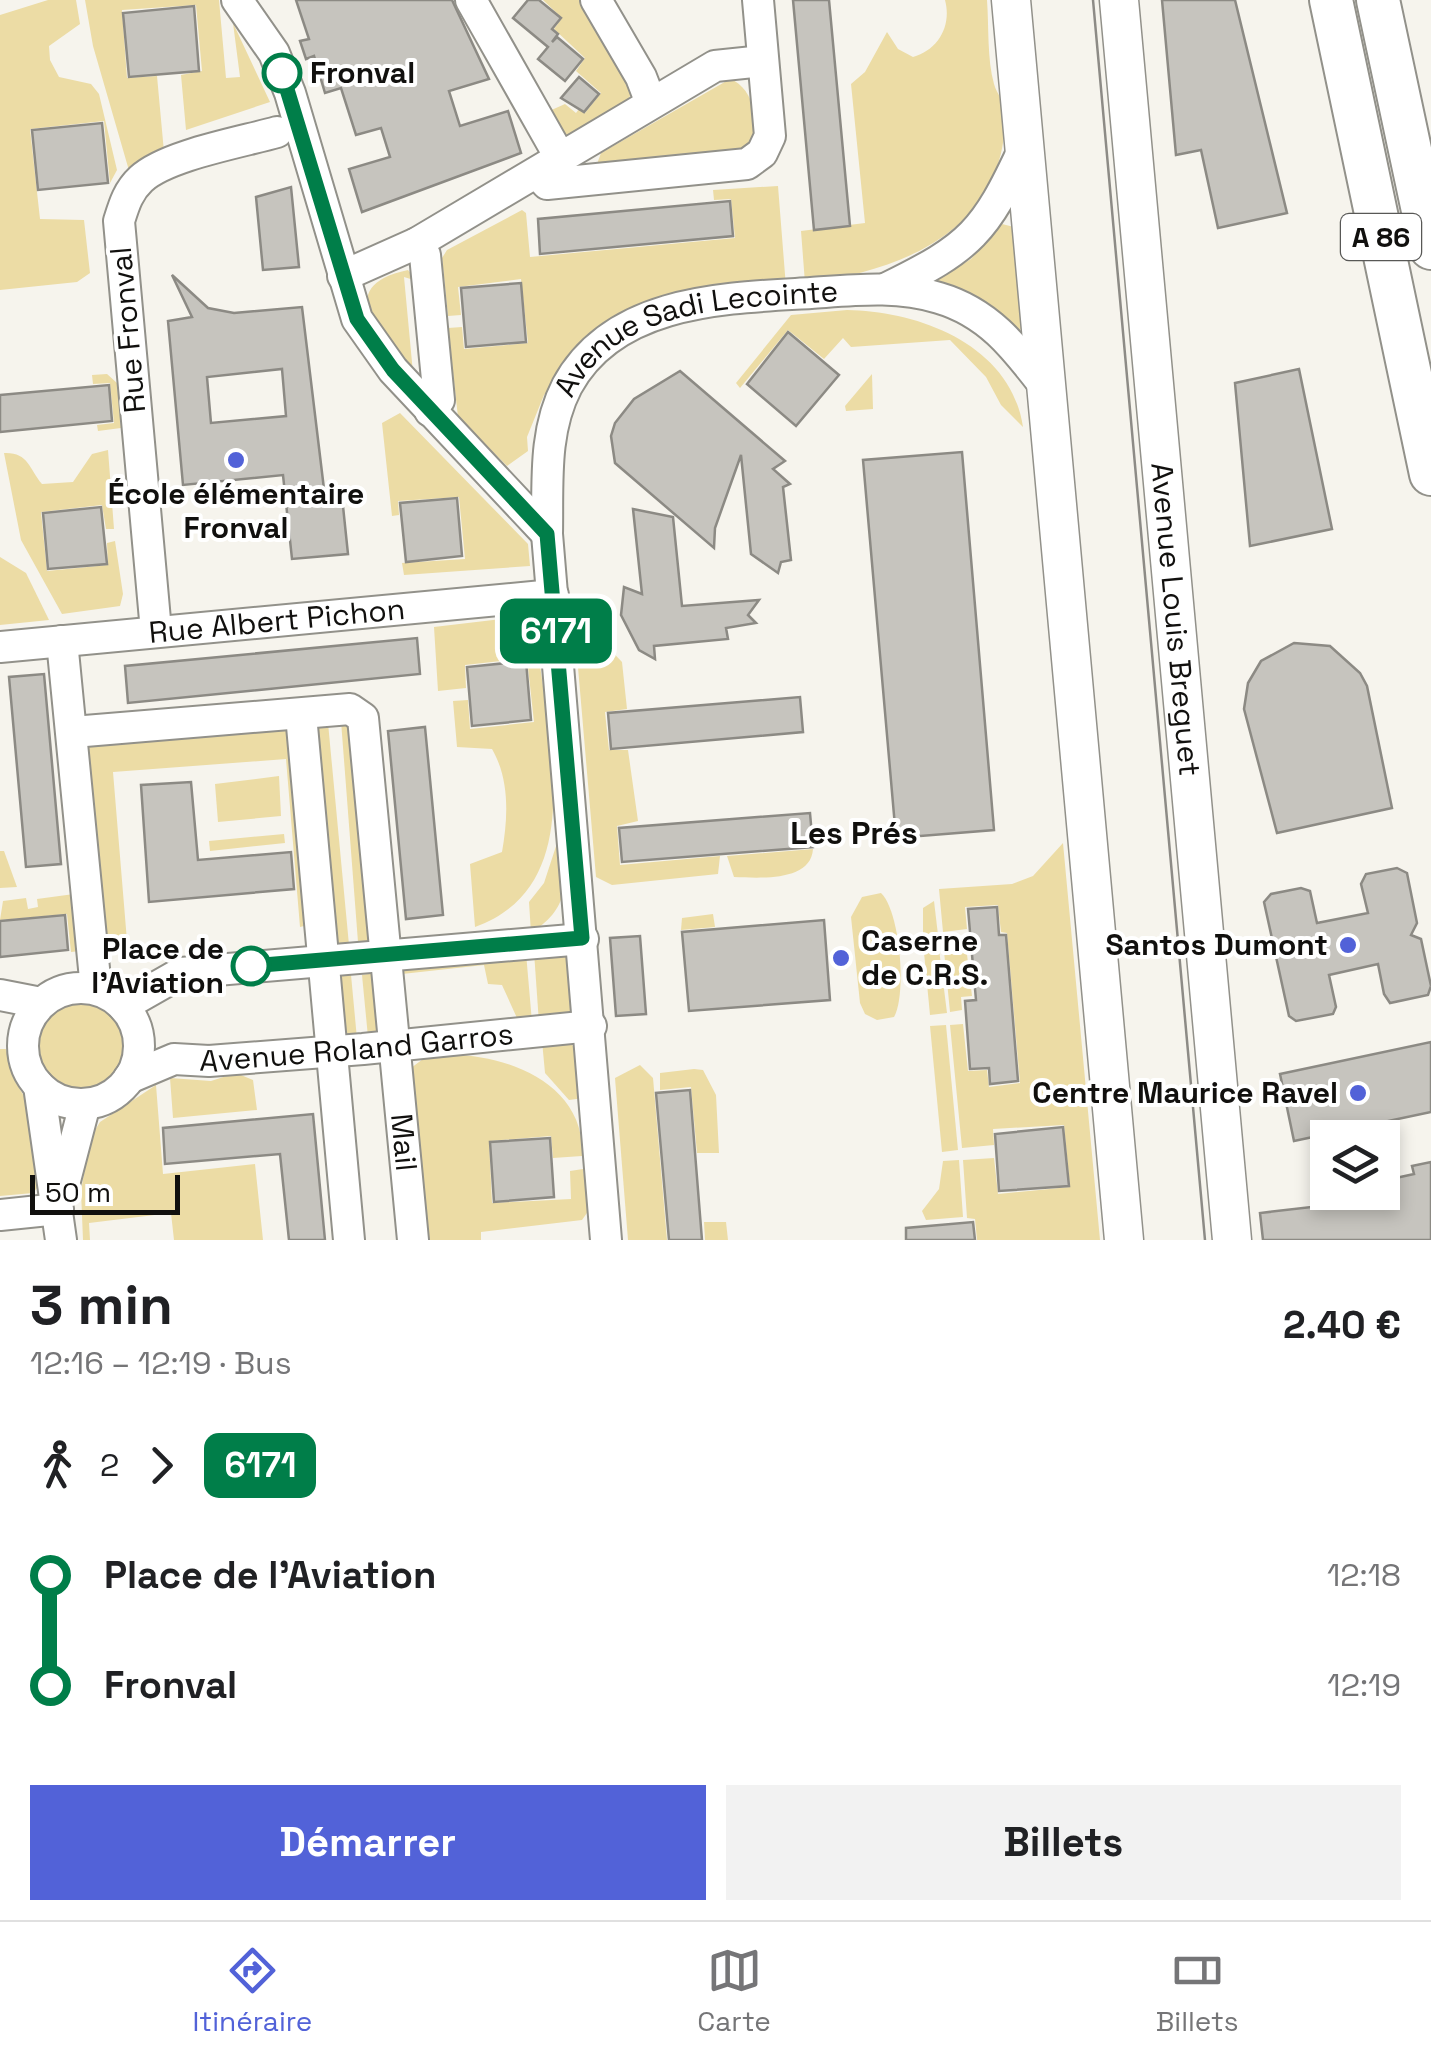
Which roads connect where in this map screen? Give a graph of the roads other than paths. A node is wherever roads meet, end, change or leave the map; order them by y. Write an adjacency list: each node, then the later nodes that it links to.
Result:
1 (237, 0): 16 (street)
2 (471, 0): 13 (street)
3 (596, 0): 10 (street)
4 (758, 0): 9 (street)
5 (1012, 0): 12 (main road)
6 (1120, 0): 50 (main road, Avenue Louis Breguet)
7 (1331, 0): 21 (highway, A 86)
8 (1378, 0): 15 (highway, A 86)
9 (762, 61): 10 (street); 13 (street)
10 (651, 103): 13 (street)
11 (277, 132): 25 (street, Rue Fronval)
12 (1024, 148): 17 (street, Avenue Sadi Lecointe); 18 (main road)
13 (550, 166): 14 (street)
14 (417, 243): 16 (street); 19 (street)
15 (1431, 248)
16 (344, 276): 19 (street)
17 (887, 288): 18 (street, Avenue Sadi Lecointe); 20 (street, Avenue Sadi Lecointe)
18 (1047, 389): 49 (main road)
19 (430, 411): 22 (street)
20 (548, 442): 22 (street, Avenue Sadi Lecointe); 23 (street, Avenue Sadi Lecointe)
21 (1431, 474)
22 (506, 492): 23 (street)
23 (547, 534): 24 (street, Avenue Sadi Lecointe)
24 (552, 595): 25 (street, Rue Albert Pichon); 30 (street, Avenue Sadi Lecointe)
25 (156, 631): 26 (street, Rue Albert Pichon)
26 (62, 641): 27 (street, Rue Albert Pichon); 29 (street)
27 (0, 647)
28 (301, 715): 29 (street); 31 (street, Mail); 32 (street)
29 (73, 732): 33 (street)
30 (582, 938): 31 (street); 38 (street, Avenue Sadi Lecointe)
31 (385, 956): 32 (street); 39 (street, Mail)
32 (322, 959): 36 (street); 40 (street)
33 (96, 989): 36 (street); 37 (street)
34 (0, 995): 37 (street)
35 (0, 1005): 37 (street)
36 (123, 1006): 41 (street)
37 (33, 1016): 42 (street)
38 (590, 1026): 39 (street, Avenue Roland Garros); 48 (street, Avenue Sadi Lecointe)
39 (394, 1046): 40 (street, Avenue Roland Garros); 47 (street, Mail)
40 (332, 1051): 41 (street, Avenue Roland Garros); 46 (street)
41 (129, 1078): 43 (street)
42 (38, 1086): 43 (street); 45 (street)
43 (85, 1104): 45 (street)
44 (0, 1215): 45 (street)
45 (60, 1225)
46 (349, 1240)
47 (412, 1240)
48 (606, 1240)
49 (1124, 1240)
50 (1232, 1240)

